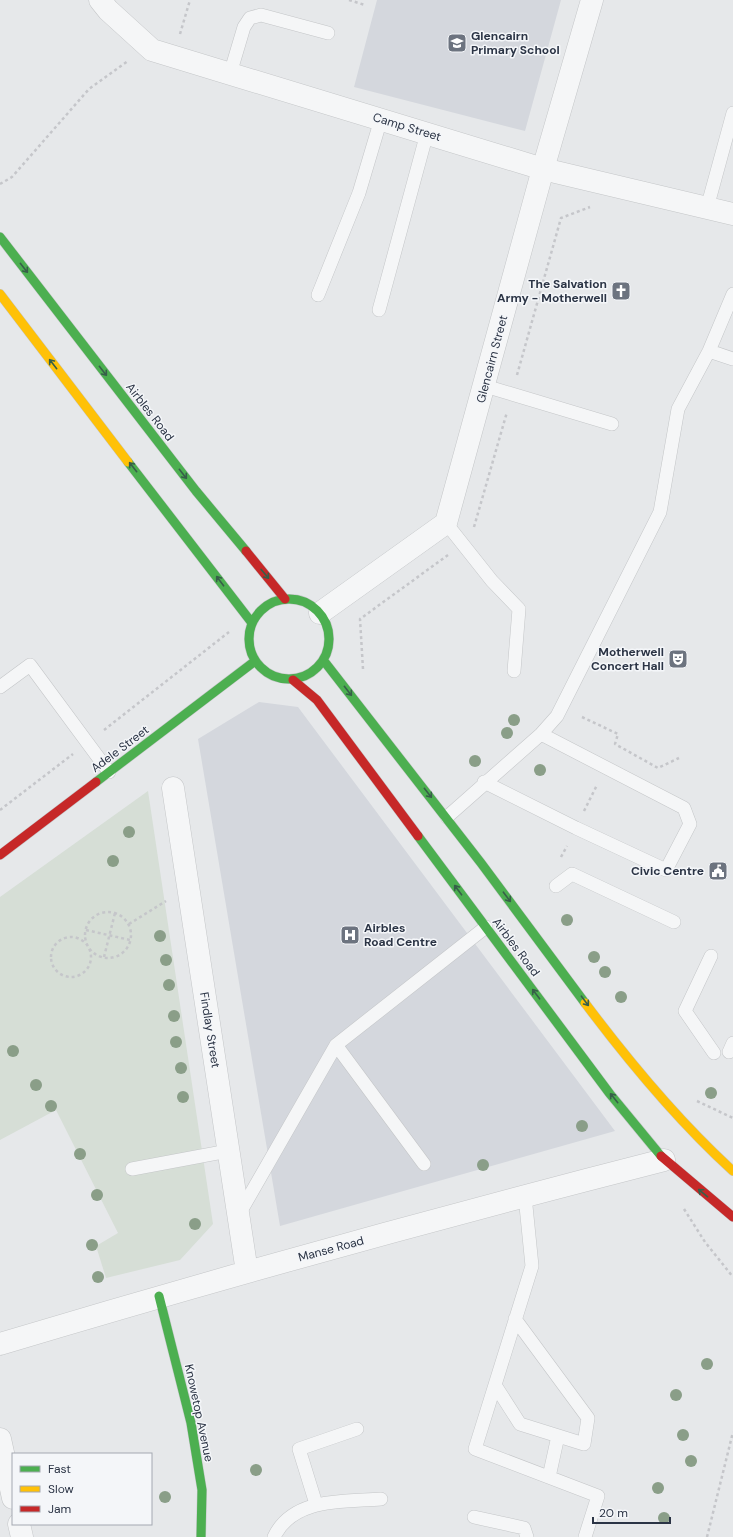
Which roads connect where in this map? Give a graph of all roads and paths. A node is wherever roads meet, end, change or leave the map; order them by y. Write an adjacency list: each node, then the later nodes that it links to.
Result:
1 (100, 0): 7 (street, Camp Street)
2 (190, 0): 7 (path)
3 (349, 0): 5 (path)
4 (592, 0): 12 (street, Glencairn Street)
5 (365, 5)
6 (328, 33): 8 (lane)
7 (152, 50): 8 (street, Camp Street); 13 (path)
8 (230, 74): 10 (street, Camp Street)
9 (733, 113): 15 (lane)
10 (380, 119): 11 (street, Camp Street); 20 (lane)
11 (427, 133): 12 (street, Camp Street); 21 (lane)
12 (543, 169): 15 (street, Camp Street); 25 (street, Glencairn Street)
13 (0, 184)
14 (590, 207): 24 (path)
15 (707, 208): 16 (street, Camp Street)
16 (733, 214)
17 (0, 237): 31 (main road, Airbles Road, one-way to 31)
18 (0, 294): 33 (main road, one-way to 18)
19 (733, 294): 22 (lane)
20 (318, 295)
21 (379, 310)
22 (709, 351): 23 (lane); 41 (lane)
23 (733, 359)
24 (517, 375)
25 (485, 386): 27 (lane); 28 (street, Glencairn Street)
26 (507, 412): 29 (path)
27 (612, 424)
28 (446, 523): 32 (street); 36 (lane)
29 (473, 532)
30 (455, 550): 37 (path)
31 (285, 599): 32 (main road); 33 (main road)
32 (320, 613): 35 (main road)
33 (250, 620): 34 (main road); 42 (path)
34 (255, 661): 38 (main road, Airbles Road); 44 (main road, Adele Street)
35 (324, 661): 38 (main road); 50 (main road, Airbles Road, one-way to 50)
36 (514, 671)
37 (366, 673)
38 (293, 680): 57 (main road, Airbles Road, one-way to 38)
39 (0, 687): 42 (lane)
40 (582, 716): 43 (path)
41 (541, 734): 45 (lane); 45 (lane)
42 (88, 743): 44 (lane); 48 (path)
43 (679, 758)
44 (110, 772): 51 (main road, Adele Street)
45 (484, 782): 50 (lane)
46 (598, 783): 49 (path)
47 (173, 788): 52 (street, Findlay Street)
48 (0, 810)
49 (583, 814)
50 (447, 817): 70 (main road, Airbles Road, one-way to 70)
51 (0, 855)
52 (188, 886): 56 (path); 66 (street, Findlay Street)
53 (556, 886): 55 (lane)
54 (115, 913): 56 (path); 58 (path); 59 (path)
55 (674, 922)
56 (129, 924): 60 (path)
57 (486, 927): 64 (lane); 67 (main road, Airbles Road, one-way to 57)
58 (86, 930): 59 (path); 61 (path)
59 (109, 935): 60 (path); 63 (path)
60 (130, 940): 63 (path)
61 (89, 947): 61 (path); 63 (path)
62 (711, 956): 65 (lane)
63 (104, 957)
64 (336, 1045): 68 (lane); 73 (lane)
65 (714, 1053)
66 (228, 1151): 69 (lane); 73 (street, Findlay Street)
67 (664, 1160): 71 (main road, Airbles Road); 72 (street, Manse Road)
68 (424, 1164)
69 (132, 1169)
70 (733, 1171)
71 (699, 1190): 74 (main road, Airbles Road, one-way to 71); 76 (path)
72 (525, 1196): 75 (street, Manse Road); 78 (lane)
73 (238, 1216): 75 (street, Findlay Street)
74 (733, 1217)
75 (247, 1272): 77 (street, Manse Road)
76 (733, 1277)
77 (159, 1296): 79 (street, Manse Road); 92 (main road, Knowetop Avenue)
78 (515, 1319): 80 (lane); 83 (lane)
79 (0, 1344)
80 (495, 1385): 83 (lane); 85 (lane)
81 (357, 1429): 88 (lane)
82 (733, 1432): 96 (path)
83 (558, 1436): 85 (lane)
84 (0, 1439): 86 (street)
85 (549, 1477): 95 (lane)
86 (12, 1493)
87 (381, 1499): 88 (lane)
88 (316, 1504): 93 (lane)
89 (474, 1517): 94 (lane)
90 (19, 1525): 91 (street)
91 (22, 1537)
92 (200, 1537)
93 (274, 1537)
94 (527, 1537)
95 (585, 1537)
96 (707, 1537)

